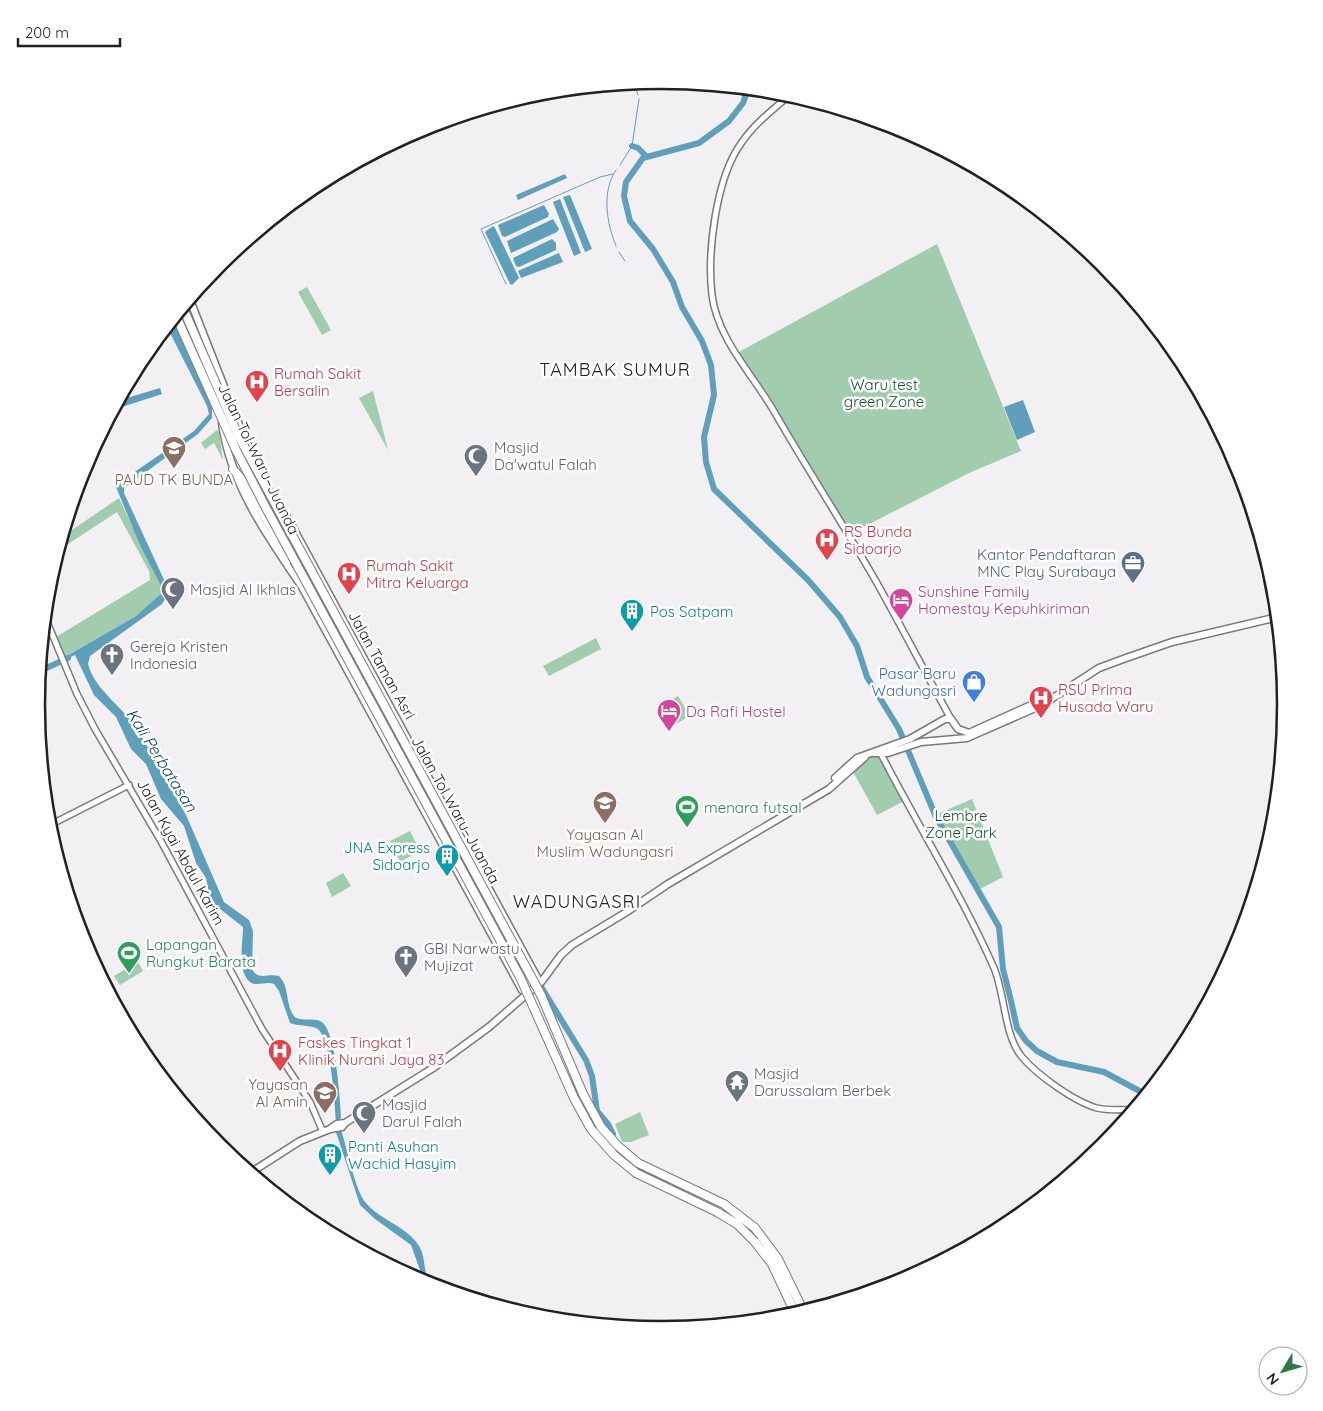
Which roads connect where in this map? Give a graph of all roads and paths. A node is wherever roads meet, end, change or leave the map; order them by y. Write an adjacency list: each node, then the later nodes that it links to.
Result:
1 (783, 101): 15 (street)
2 (192, 306): 6 (main road, Jalan Taman Asri)
3 (186, 314): 23 (highway, Jalan Tol Waru–Juanda, bridge)
4 (180, 321): 7 (main road)
5 (180, 321): 11 (highway, Jalan Tol Waru–Juanda, bridge)
6 (236, 416): 7 (main road); 8 (main road, Jalan Taman Asri)
7 (222, 419): 9 (main road)
8 (241, 428): 9 (main road); 25 (main road, Jalan Taman Asri)
9 (224, 436): 10 (main road)
10 (233, 469): 11 (highway, bridge); 26 (main road)
11 (305, 582): 23 (highway, Jalan Tol Waru–Juanda, bridge)
12 (1272, 619): 14 (main road)
13 (50, 629): 22 (street, Jalan Kyai Abdul Karim)
14 (1043, 700): 16 (main road); 18 (main road)
15 (948, 717): 16 (main road); 17 (main road)
16 (958, 729): 18 (main road)
17 (919, 735): 19 (main road); 20 (main road)
18 (954, 741): 20 (main road)
19 (911, 742): 20 (main road); 21 (main road)
20 (921, 742)
21 (878, 753): 29 (main road); 33 (street)
22 (129, 785): 24 (street); 34 (street, Jalan Kyai Abdul Karim)
23 (422, 786): 36 (highway, Jalan Tol Waru–Juanda, bridge); 37 (highway, Jalan Tol Waru–Juanda, bridge)
24 (56, 822)
25 (518, 941): 26 (main road); 27 (main road, Jalan Taman Asri)
26 (501, 950): 28 (main road)
27 (523, 951): 28 (main road); 29 (main road, Jalan Taman Asri)
28 (506, 959): 31 (main road)
29 (540, 983): 30 (main road)
30 (532, 988): 31 (main road); 32 (main road)
31 (522, 990): 32 (main road)
32 (482, 1030): 34 (main road)
33 (1127, 1110)
34 (336, 1127): 35 (main road)
35 (255, 1169)
36 (802, 1305)
37 (791, 1308)

